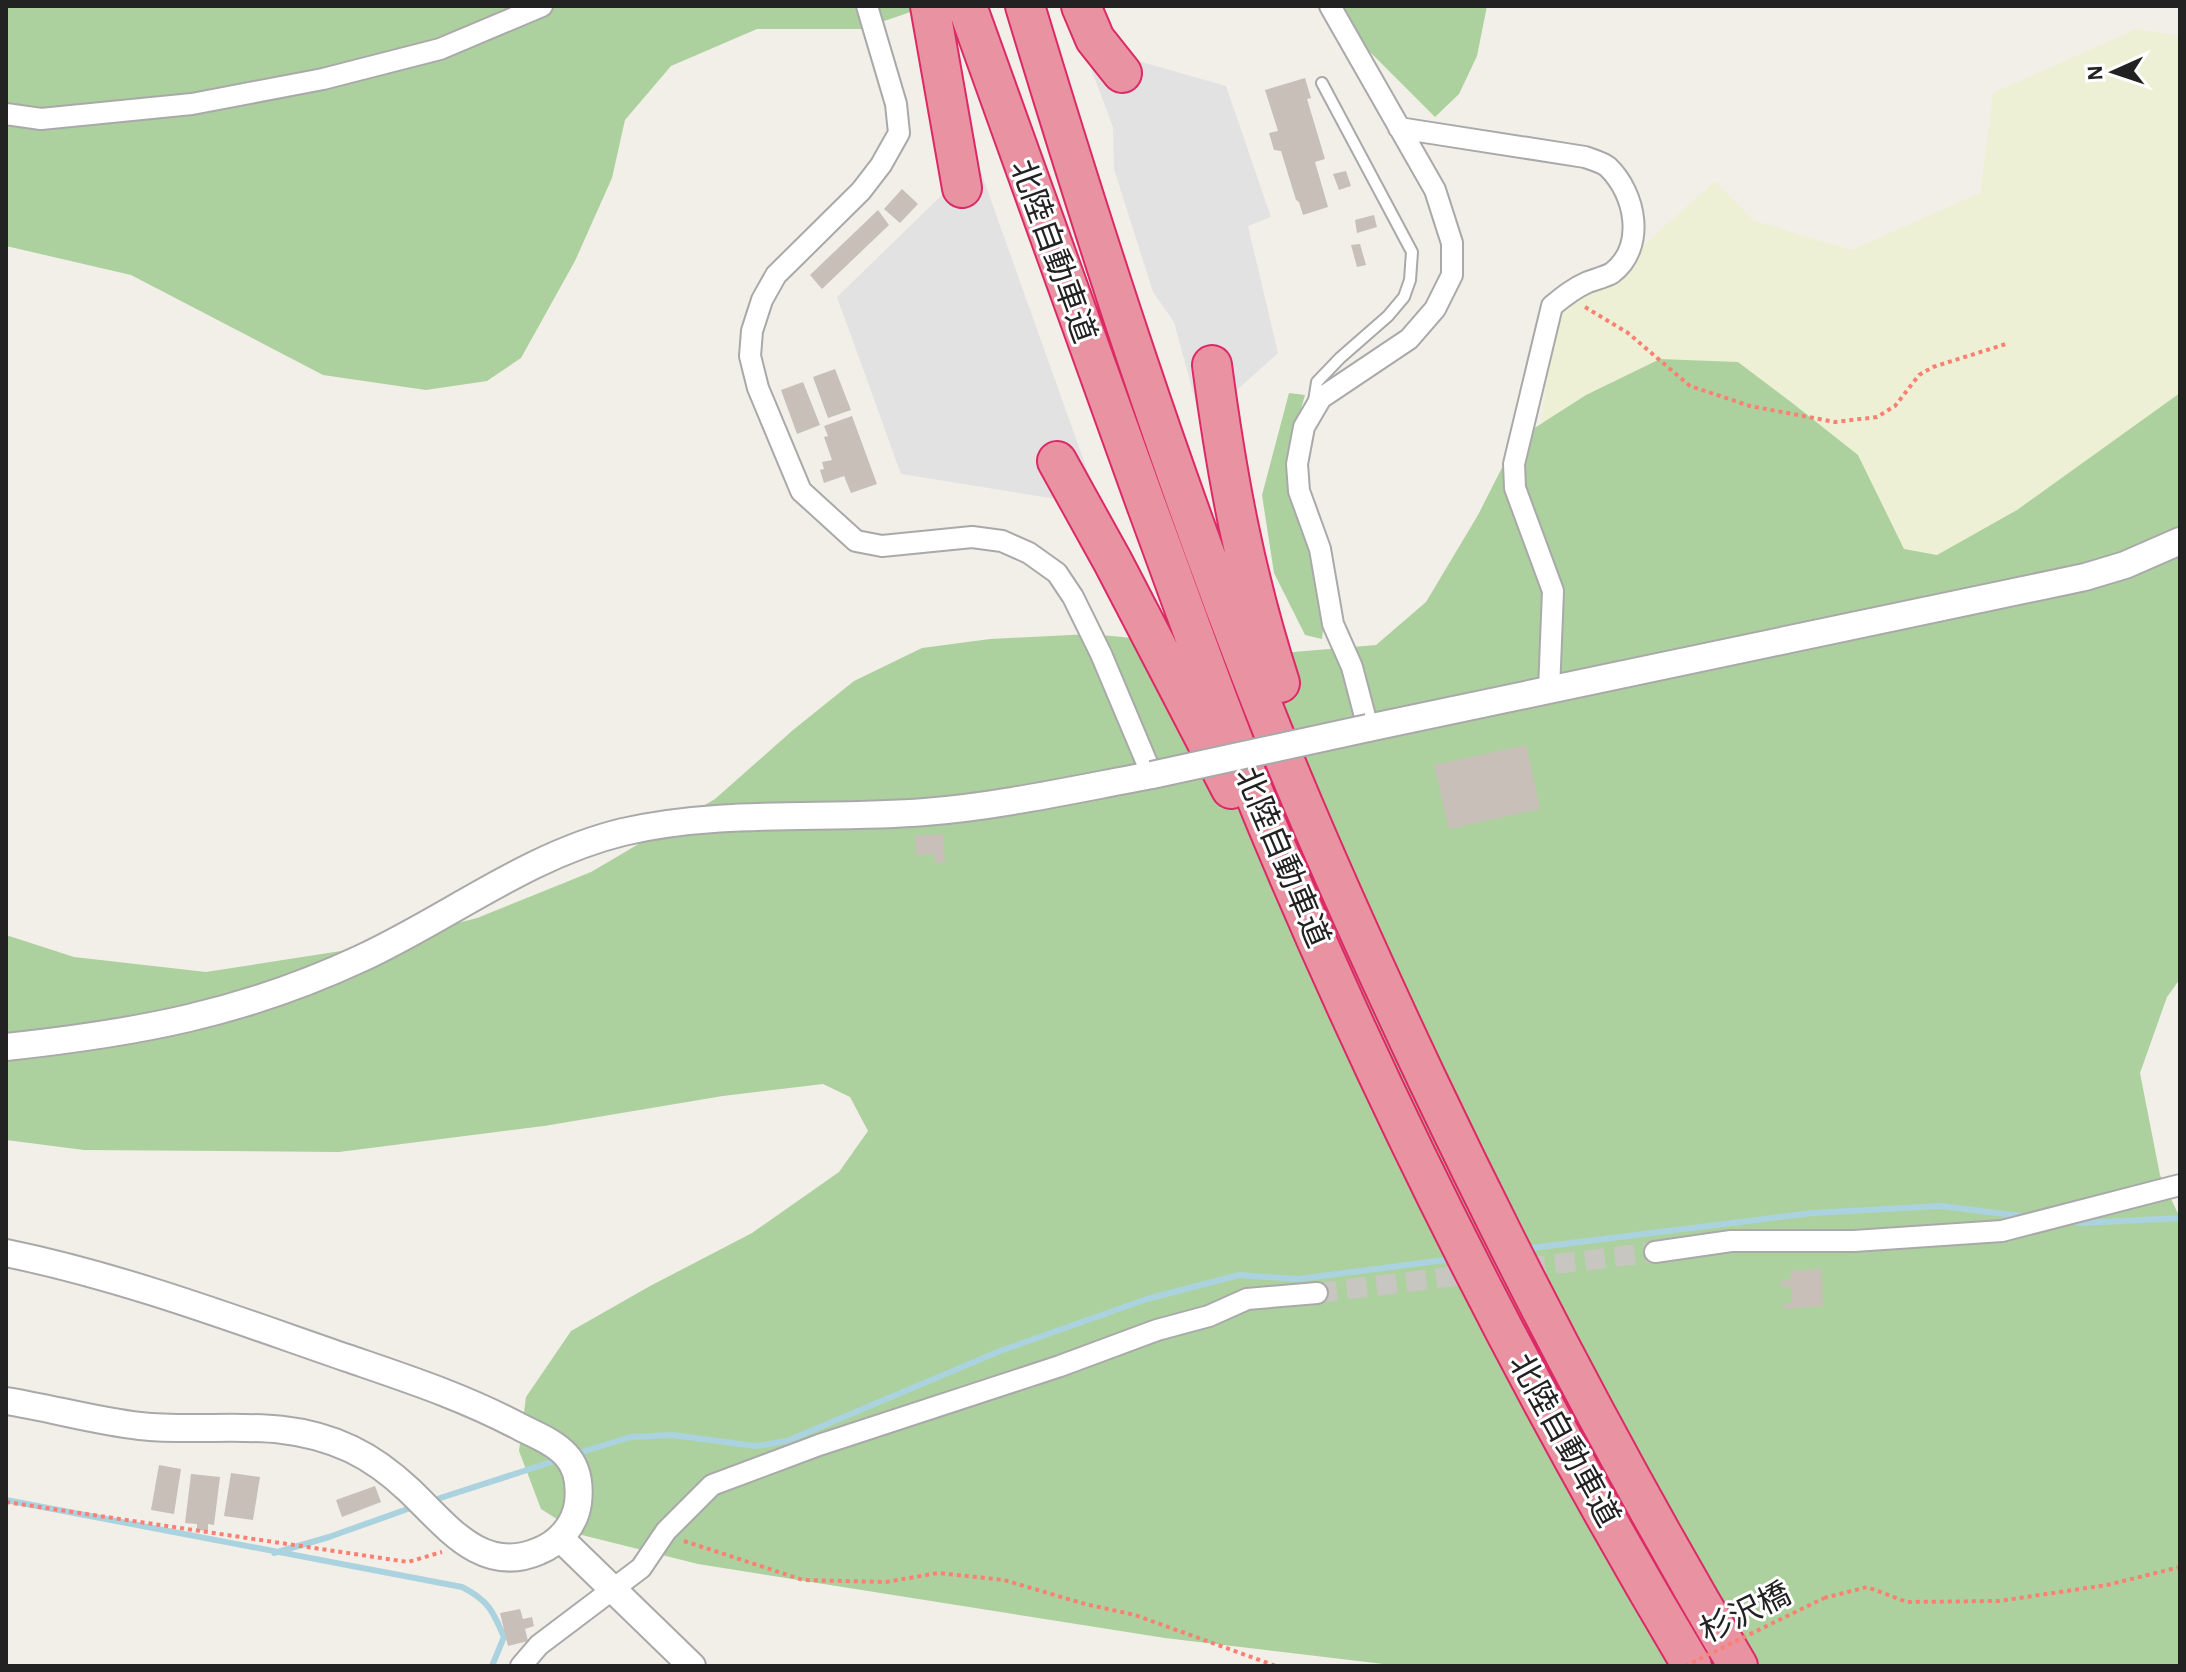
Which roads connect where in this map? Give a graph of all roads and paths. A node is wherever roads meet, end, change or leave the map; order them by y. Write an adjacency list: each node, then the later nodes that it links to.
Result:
1 (542, 6): 10 (street)
2 (867, 6): 21 (street)
3 (930, 6): 12 (highway)
4 (967, 6): 22 (highway, 北陸自動車道)
5 (1025, 6): 24 (highway, 北陸自動車道)
6 (1081, 6): 8 (highway)
7 (1330, 6): 11 (street)
8 (1122, 73)
9 (1322, 83): 16 (lane)
10 (6, 114)
11 (1399, 128): 13 (street); 16 (street)
12 (962, 188)
13 (1570, 291): 14 (path); 19 (street)
14 (2006, 344)
15 (1212, 365): 24 (highway)
16 (1311, 415): 20 (street)
17 (1057, 461): 22 (highway)
18 (2180, 541): 19 (street)
19 (1549, 690): 20 (street)
20 (1368, 728): 21 (street, bridge)
21 (1152, 775): 23 (street)
22 (1348, 1011): 40 (highway, 北陸自動車道)
23 (6, 1047)
24 (1461, 1150): 41 (highway, 北陸自動車道)
25 (2180, 1185): 26 (street)
26 (1655, 1252)
27 (6, 1253): 32 (street)
28 (1317, 1293): 31 (street)
29 (6, 1401): 33 (street)
30 (6, 1502): 33 (path)
31 (666, 1531): 35 (street); 38 (path)
32 (560, 1538): 33 (street); 35 (street)
33 (466, 1544)
34 (2180, 1567): 39 (path, 杉沢橋, bridge)
35 (613, 1588): 36 (street); 37 (street)
36 (521, 1666)
37 (692, 1666)
38 (1276, 1666)
39 (1685, 1666)
40 (1692, 1666)
41 (1738, 1666)

